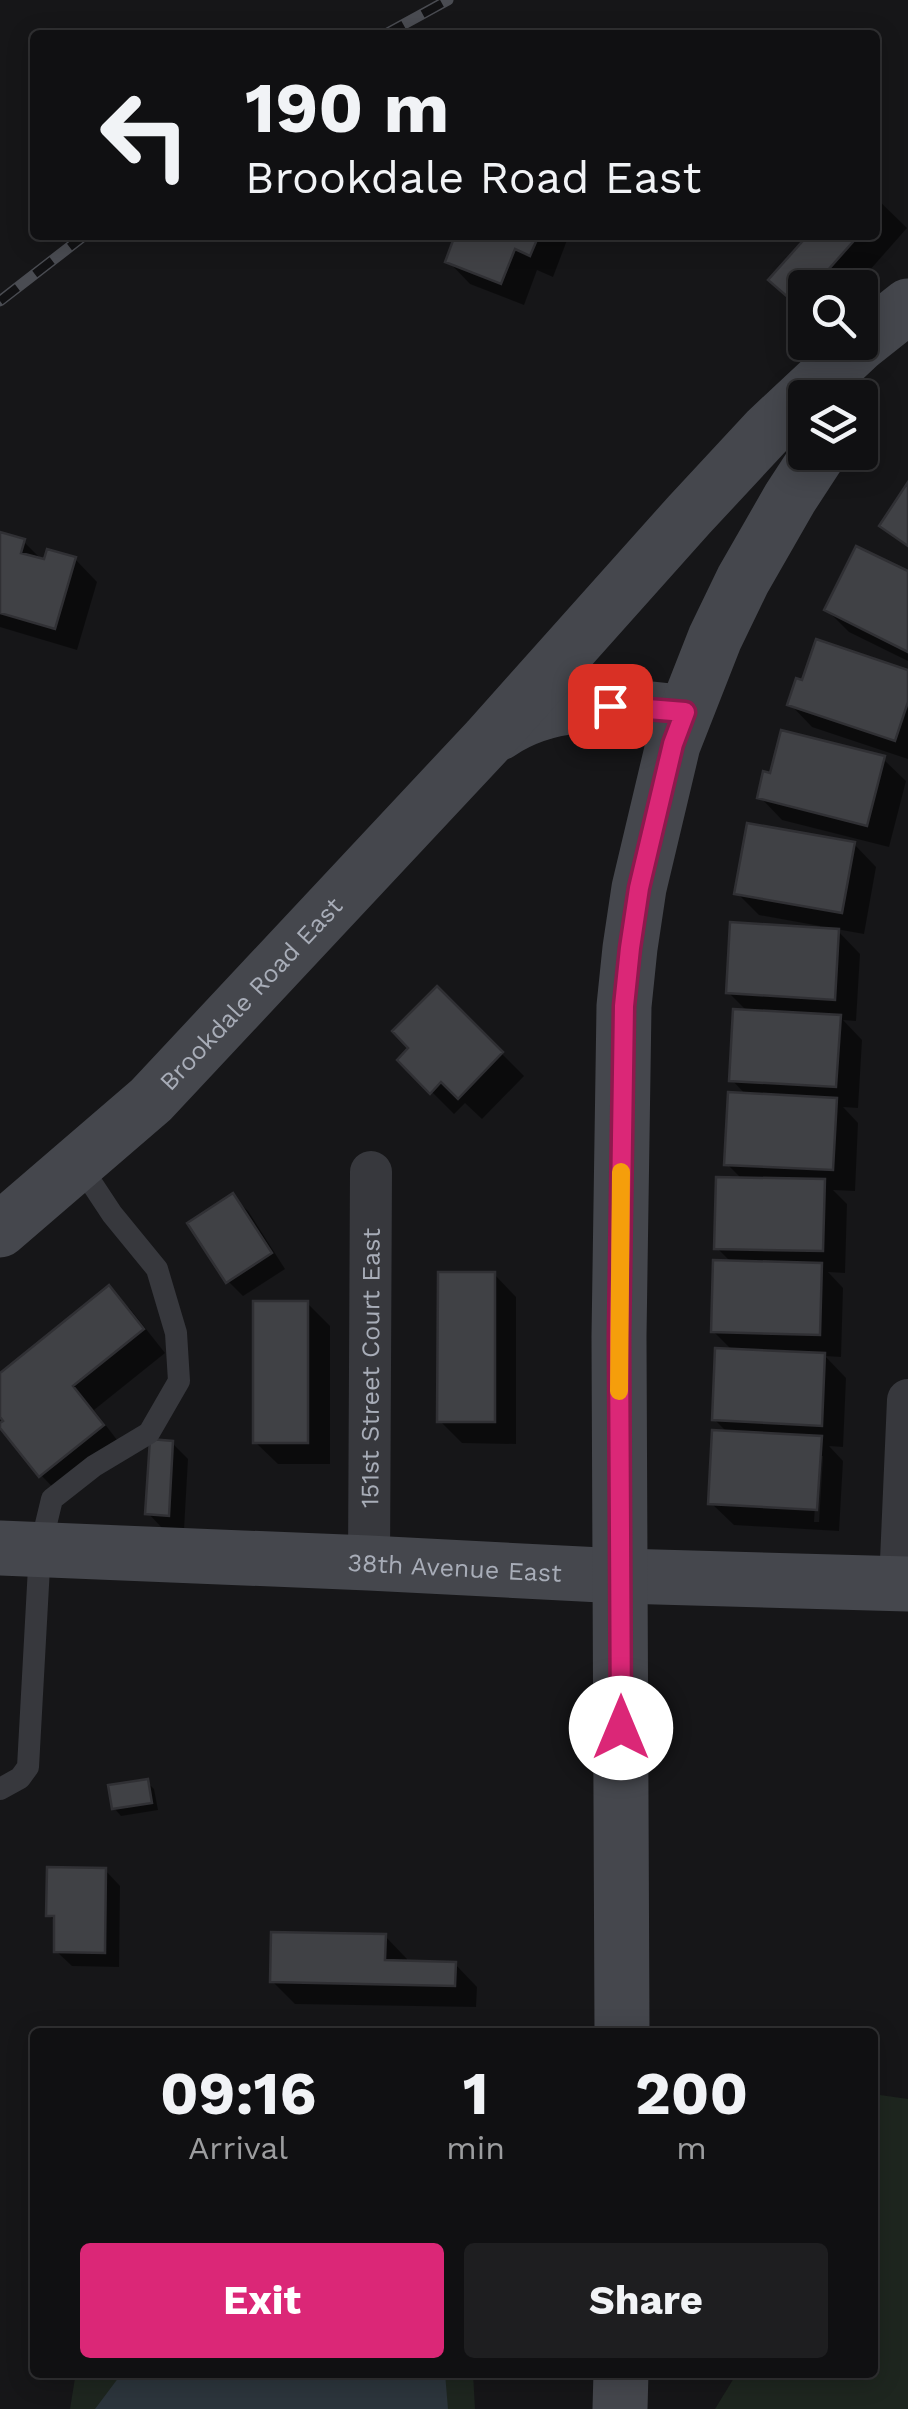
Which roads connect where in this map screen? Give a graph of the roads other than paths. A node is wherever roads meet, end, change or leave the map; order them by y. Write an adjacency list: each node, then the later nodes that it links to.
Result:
1 (908, 306): 6 (main road, Brookdale Road East)
2 (908, 334): 3 (main road)
3 (869, 380)
4 (808, 470): 5 (main road)
5 (685, 712): 6 (main road, Brookdale Road East); 13 (main road)
6 (488, 740): 7 (main road, Brookdale Road East)
7 (79, 1164): 9 (main road, Brookdale Road East); 11 (lane)
8 (372, 1172): 12 (street, 151st Street Court East)
9 (0, 1230)
10 (908, 1400): 14 (street)
11 (20, 1549): 12 (main road, 38th Avenue East); 15 (lane)
12 (370, 1563): 13 (main road, 38th Avenue East)
13 (621, 1576): 14 (main road, 38th Avenue East); 16 (main road)
14 (904, 1584)
15 (0, 1788)
16 (622, 2028)
17 (620, 2378): 18 (main road)
18 (620, 2409)

